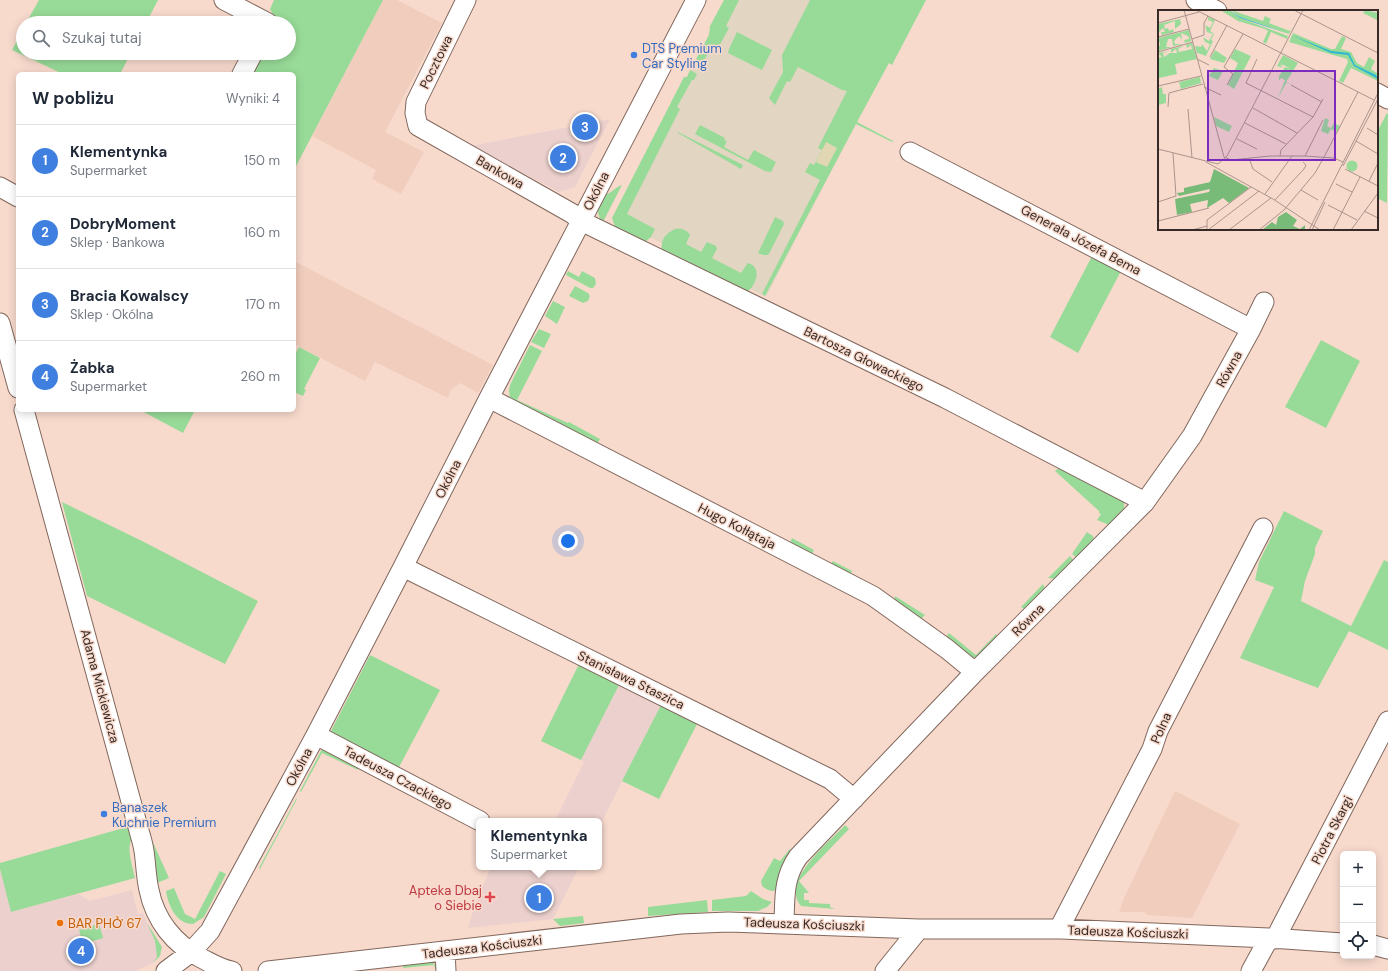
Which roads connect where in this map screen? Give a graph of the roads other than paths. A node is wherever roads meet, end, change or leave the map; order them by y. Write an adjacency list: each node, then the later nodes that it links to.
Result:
1 (224, 0): 6 (street)
2 (466, 0): 11 (street, Pocztowa)
3 (696, 0): 15 (street, Okólna)
4 (1196, 0): 5 (street)
5 (1215, 10)
6 (255, 16)
7 (249, 60): 8 (street)
8 (243, 72)
9 (1378, 94): 10 (street)
10 (1388, 99)
11 (418, 126): 15 (street, Bankowa)
12 (910, 152): 18 (street, Generała Józefa Bema)
13 (0, 187): 14 (street)
14 (16, 195)
15 (581, 221): 20 (street, Okólna); 22 (street, Bartosza Głowackiego)
16 (1264, 302): 18 (street, Równa)
17 (0, 323): 19 (street)
18 (1251, 329): 22 (street, Równa)
19 (16, 381)
20 (489, 398): 24 (street, Okólna); 25 (street, Hugo Kołłątaja)
21 (25, 412): 38 (street, Adama Mickiewicza)
22 (1144, 502): 25 (street, Równa)
23 (1263, 528): 32 (street, Polna)
24 (403, 567): 27 (street, Okólna); 28 (street, Stanisława Staszica)
25 (975, 672): 28 (street, Równa)
26 (1388, 722): 33 (street, Piotra Skargi)
27 (316, 735): 29 (street, Tadeusza Czackiego); 38 (street, Okólna)
28 (854, 799): 30 (street, Równa)
29 (476, 819)
30 (784, 923): 31 (street, Tadeusza Kościuszki); 37 (street, Tadeusza Kościuszki)
31 (919, 929): 32 (street, Tadeusza Kościuszki); 43 (street)
32 (1061, 929): 33 (street, Tadeusza Kościuszki)
33 (1272, 938): 34 (street, Tadeusza Kościuszki); 44 (street, Piotra Skargi)
34 (1340, 943)
35 (1376, 946): 36 (street)
36 (1388, 949)
37 (445, 951): 41 (street, Tadeusza Kościuszki); 42 (street)
38 (190, 953): 39 (street); 40 (street)
39 (166, 969)
40 (232, 971)
41 (268, 971)
42 (446, 971)
43 (885, 971)
44 (1251, 971)

